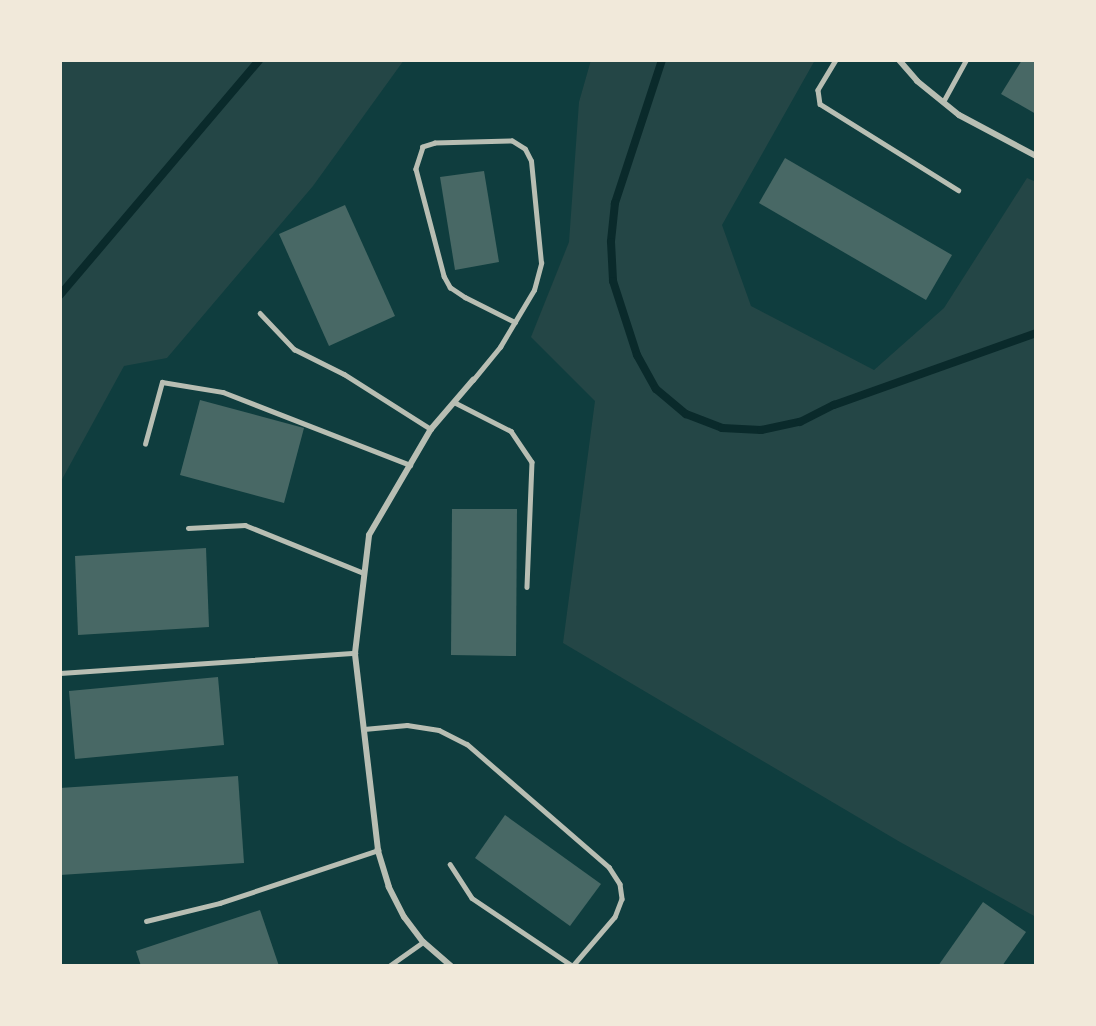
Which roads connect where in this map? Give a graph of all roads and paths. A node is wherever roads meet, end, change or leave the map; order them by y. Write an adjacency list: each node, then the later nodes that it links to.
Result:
1 (836, 60): 6 (lane)
2 (899, 60): 4 (street)
3 (966, 60): 4 (lane)
4 (943, 102): 5 (street)
5 (1036, 156)
6 (958, 190)
7 (260, 313): 11 (lane)
8 (515, 322): 8 (lane); 9 (lane)
9 (473, 380): 10 (street)
10 (453, 402): 11 (street); 16 (lane)
11 (431, 429): 13 (street)
12 (145, 444): 13 (lane)
13 (410, 465): 15 (street)
14 (188, 528): 15 (lane)
15 (364, 573): 17 (street)
16 (527, 586)
17 (355, 653): 18 (lane); 19 (street)
18 (60, 673)
19 (364, 729): 20 (street); 26 (lane)
20 (378, 850): 22 (lane); 23 (street)
21 (450, 864): 26 (lane)
22 (146, 921)
23 (423, 942): 24 (lane); 25 (street)
24 (389, 966)
25 (451, 966)
26 (573, 966)

